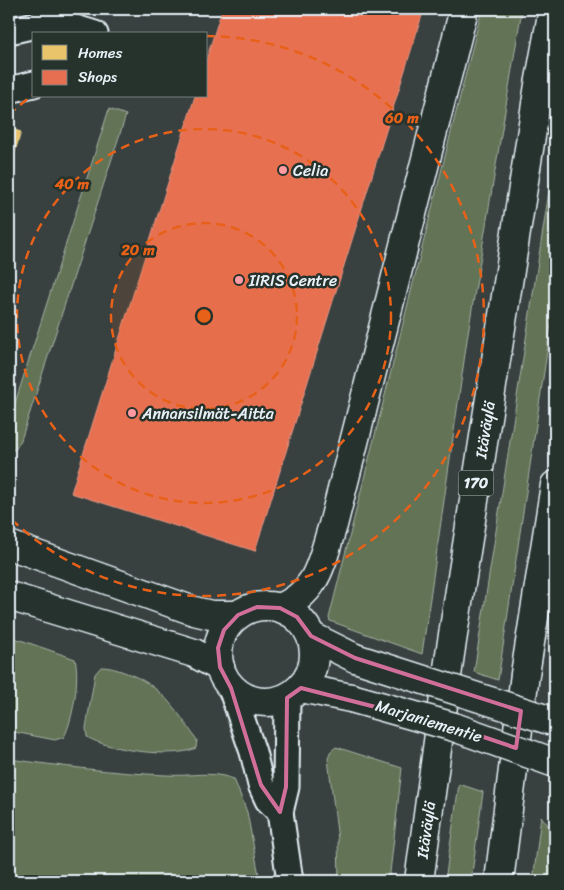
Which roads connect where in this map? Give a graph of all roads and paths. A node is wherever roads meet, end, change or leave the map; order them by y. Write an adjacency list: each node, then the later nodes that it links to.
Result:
1 (464, 9): 10 (main road)
2 (553, 9): 19 (main road, Itäväylä / 170)
3 (9, 31): 4 (street)
4 (88, 32)
5 (32, 84): 6 (street)
6 (9, 90)
7 (555, 485): 20 (main road)
8 (9, 546): 11 (main road)
9 (9, 596): 13 (main road)
10 (280, 608): 11 (main road); 12 (main road)
11 (238, 615): 13 (main road)
12 (311, 636): 14 (main road); 15 (main road, bridge)
13 (225, 678): 14 (main road); 17 (street)
14 (294, 693): 16 (main road, Marjaniementie, bridge); 17 (street)
15 (555, 722)
16 (555, 763)
17 (280, 812): 18 (street)
18 (290, 881)
19 (419, 881)
20 (499, 881)

